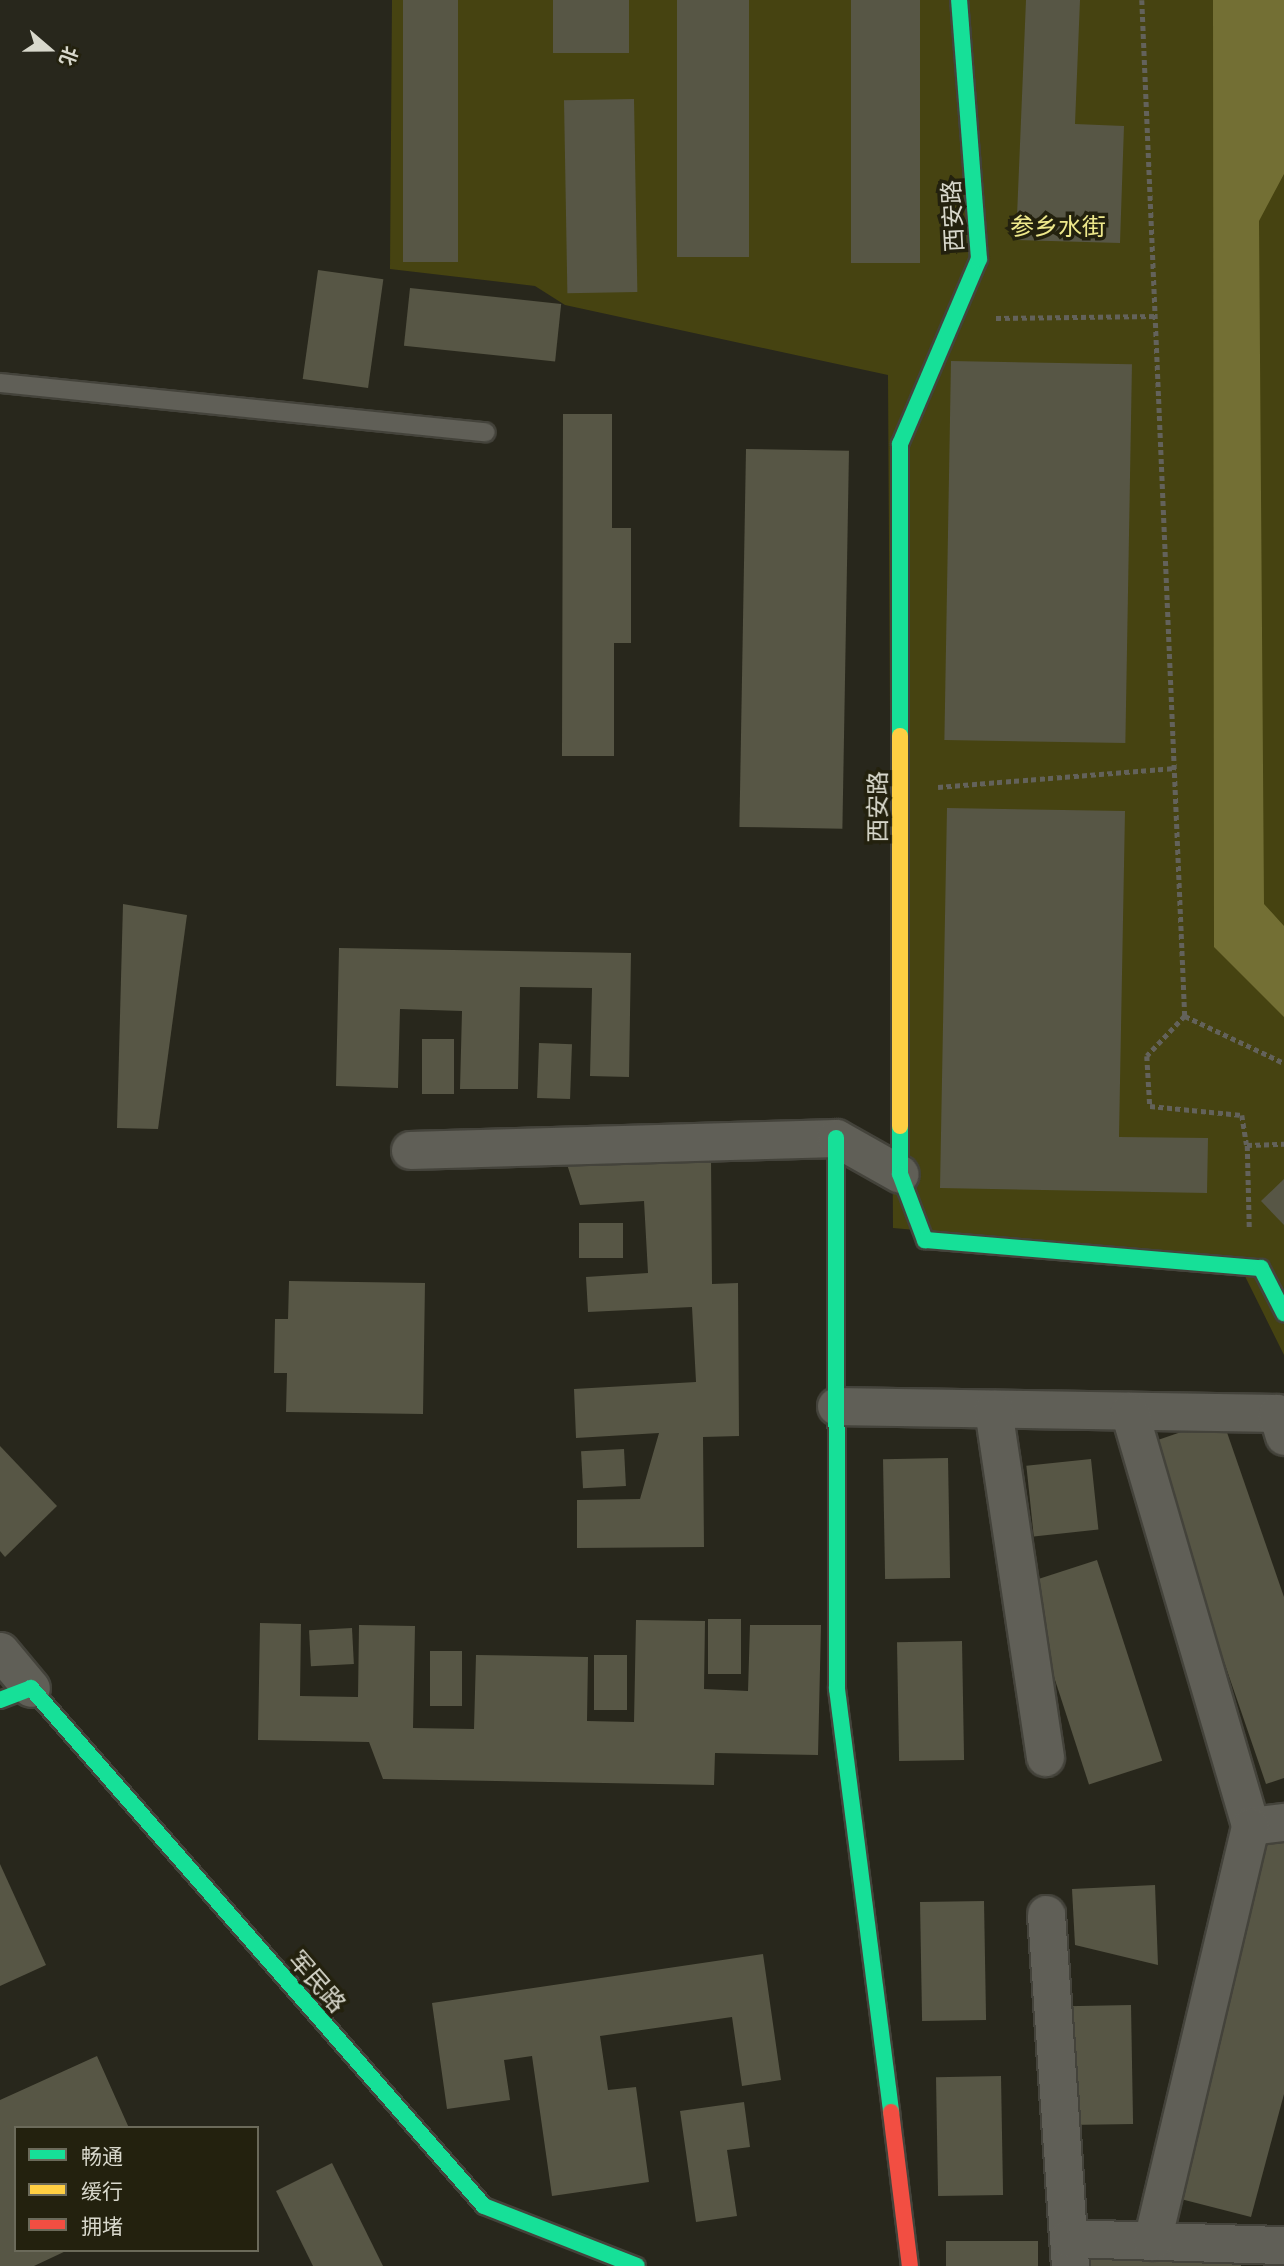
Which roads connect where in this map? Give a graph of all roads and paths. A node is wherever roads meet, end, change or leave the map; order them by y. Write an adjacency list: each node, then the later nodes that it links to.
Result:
1 (959, 0): 16 (street, 西安路)
2 (1142, 0): 3 (path)
3 (1157, 316): 4 (path); 7 (path)
4 (981, 318)
5 (0, 383): 6 (lane)
6 (486, 432)
7 (1175, 768): 8 (path); 9 (path)
8 (928, 788)
9 (1185, 1016): 10 (path); 14 (path)
10 (1281, 1055): 11 (path)
11 (1284, 1063)
12 (836, 1138): 15 (street); 16 (street); 21 (street)
13 (1284, 1144): 14 (path)
14 (1247, 1145): 18 (path)
15 (410, 1150)
16 (900, 1174): 20 (street, 西安路)
17 (1235, 1230): 18 (path)
18 (1249, 1230): 19 (path)
19 (1257, 1230)
20 (1284, 1313)
21 (836, 1406): 22 (street); 36 (street)
22 (993, 1409): 23 (street); 27 (street)
23 (1129, 1411): 24 (street); 28 (street)
24 (1284, 1436)
25 (0, 1651): 26 (street)
26 (16, 1694): 31 (street, 军民路)
27 (1045, 1757)
28 (1267, 1824): 30 (street)
29 (1046, 1914): 33 (street)
30 (1152, 2241): 32 (street); 33 (street)
31 (584, 2245): 34 (lane); 35 (street, 军民路)
32 (1284, 2245)
33 (1069, 2252)
34 (579, 2266)
35 (637, 2266)
36 (910, 2266)

